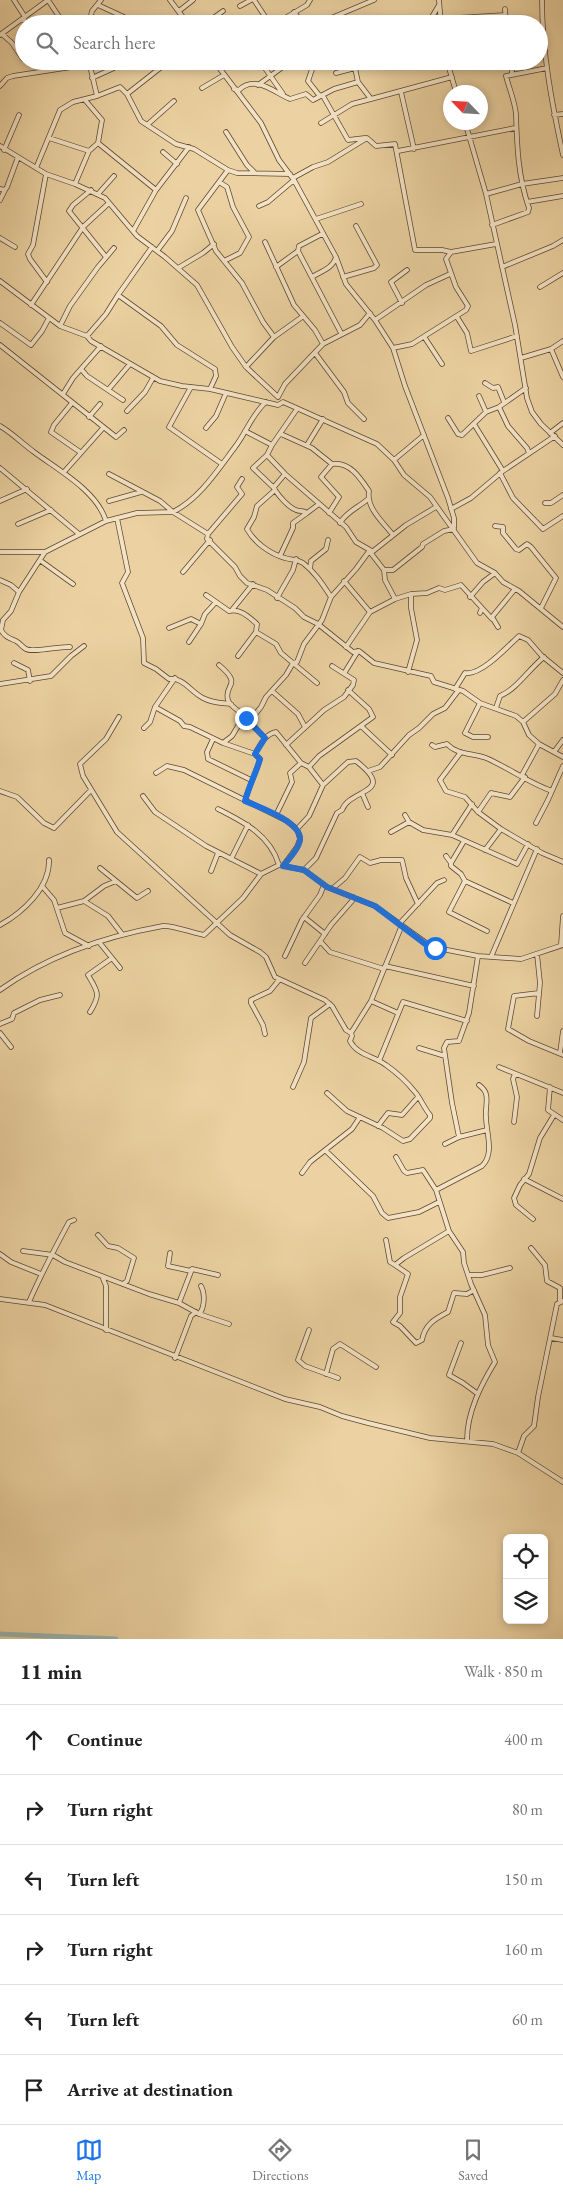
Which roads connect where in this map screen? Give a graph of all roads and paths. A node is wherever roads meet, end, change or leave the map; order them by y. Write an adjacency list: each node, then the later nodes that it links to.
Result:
1 (14, 0): 17 (street)
2 (48, 0): 18 (street); 19 (street)
3 (101, 0): 11 (street)
4 (170, 0): 15 (street)
5 (193, 0): 15 (street)
6 (253, 0): 12 (street); 24 (street)
7 (310, 0): 16 (street)
8 (374, 0): 27 (street)
9 (542, 0): 31 (street)
10 (439, 1): 28 (street); 29 (street)
11 (98, 5): 20 (street); 21 (street)
12 (240, 6)
13 (505, 9): 30 (street)
14 (223, 11): 23 (street)
15 (179, 12): 22 (street)
16 (294, 12): 25 (street); 26 (street)
17 (22, 15)
18 (28, 15)
19 (58, 15)
20 (91, 15)
21 (120, 15)
22 (181, 15)
23 (217, 15)
24 (264, 15)
25 (289, 15)
26 (296, 15)
27 (338, 15)
28 (432, 15)
29 (440, 15)
30 (505, 15)
31 (542, 15)
32 (15, 24): 33 (street)
33 (1, 34): 34 (street)
34 (15, 47)
35 (52, 70): 58 (street)
36 (91, 70): 54 (street)
37 (110, 70): 54 (street)
38 (156, 70): 62 (street)
39 (220, 70): 51 (street)
40 (266, 70): 52 (street)
41 (278, 70): 52 (street)
42 (311, 70): 64 (street)
43 (347, 70): 49 (street)
44 (355, 70): 55 (street)
45 (450, 70): 53 (street)
46 (512, 70): 50 (street)
47 (533, 70): 50 (street)
48 (547, 70): 72 (street)
49 (336, 73)
50 (512, 73): 75 (street)
51 (224, 75): 59 (street); 60 (street)
52 (270, 75): 56 (street); 65 (street)
53 (452, 77): 57 (street); 61 (street)
54 (92, 78): 63 (street)
55 (358, 82): 64 (street); 66 (street)
56 (258, 85): 60 (street); 65 (street)
57 (454, 85)
58 (0, 86)
59 (202, 88)
60 (234, 90): 96 (street)
61 (401, 92): 66 (street); 84 (street)
62 (127, 94): 63 (street); 74 (street)
63 (98, 96): 67 (street)
64 (323, 96): 65 (street); 69 (street)
65 (286, 97)
66 (371, 99): 69 (street)
67 (85, 100): 79 (street); 81 (street)
68 (174, 101): 74 (street)
69 (333, 114): 73 (street); 80 (street)
70 (563, 114): 72 (street)
71 (19, 115): 83 (street)
72 (554, 115): 88 (street)
73 (321, 123)
74 (147, 125): 82 (street)
75 (515, 128): 78 (street); 100 (street)
76 (468, 130): 78 (street)
77 (226, 132): 93 (street)
78 (470, 137): 84 (street); 105 (street)
79 (49, 138): 86 (street); 91 (street)
80 (367, 138): 85 (street); 96 (street)
81 (98, 143): 86 (street); 103 (street)
82 (189, 147): 90 (street); 92 (street)
83 (2, 148): 89 (street)
84 (414, 149): 85 (street)
85 (398, 151): 127 (street)
86 (89, 152): 99 (street)
87 (163, 152): 90 (street)
88 (563, 153)
89 (18, 157): 91 (street); 101 (street)
90 (177, 164): 103 (street)
91 (36, 168): 94 (street)
92 (228, 170): 93 (street); 98 (street)
93 (254, 172): 96 (street)
94 (46, 174): 99 (street); 144 (street)
95 (114, 176): 104 (street)
96 (292, 178): 112 (street); 113 (street)
97 (563, 178): 100 (street)
98 (219, 182): 122 (street); 134 (street)
99 (75, 184): 102 (street)
100 (522, 184): 105 (street); 109 (street)
101 (2, 190): 108 (street)
102 (91, 190): 104 (street); 116 (street)
103 (156, 190): 117 (street)
104 (98, 194): 110 (street)
105 (486, 194): 114 (street)
106 (563, 196): 109 (street)
107 (186, 198): 129 (street)
108 (0, 200)
109 (526, 202): 114 (street)
110 (109, 203): 116 (street); 117 (street)
111 (360, 204): 113 (street)
112 (259, 206)
113 (316, 219): 118 (street)
114 (492, 225): 123 (street)
115 (356, 226): 141 (street)
116 (83, 227): 131 (street); 144 (street)
117 (133, 231): 125 (street)
118 (322, 234): 128 (street); 132 (street)
119 (0, 238): 124 (street)
120 (563, 240): 136 (street)
121 (265, 242): 135 (street)
122 (214, 244): 134 (street); 137 (street)
123 (496, 244): 130 (street); 136 (street)
124 (15, 247)
125 (152, 247): 129 (street); 146 (street)
126 (114, 248): 131 (street)
127 (442, 250): 130 (street); 133 (street)
128 (298, 251): 135 (street); 142 (street)
129 (157, 252): 137 (street)
130 (451, 252): 133 (street)
131 (106, 257): 155 (street)
132 (336, 257): 141 (street); 142 (street)
133 (446, 259): 140 (street)
134 (224, 261): 159 (street)
135 (276, 267): 150 (street)
136 (502, 267): 158 (street)
137 (178, 268): 171 (street)
138 (407, 270): 147 (street)
139 (563, 273): 145 (street)
140 (450, 274): 147 (street); 151 (street)
141 (343, 276): 149 (street)
142 (312, 277): 156 (street)
143 (0, 281): 148 (street)
144 (47, 282): 148 (street)
145 (540, 287)
146 (118, 295): 157 (street); 178 (street)
147 (402, 304): 153 (street)
148 (31, 305): 152 (street)
149 (370, 313): 153 (street); 156 (street)
150 (302, 317): 159 (street); 162 (street)
151 (456, 317): 158 (street); 160 (street)
152 (49, 318): 154 (street); 155 (street)
153 (376, 320): 165 (street)
154 (0, 323)
155 (60, 326): 157 (street)
156 (341, 333): 162 (street)
157 (87, 336): 164 (street)
158 (517, 336): 168 (street)
159 (274, 337): 171 (street)
160 (425, 338): 165 (street); 170 (street)
161 (563, 341): 166 (street)
162 (323, 344): 167 (street)
163 (0, 345): 181 (street)
164 (101, 346): 169 (street); 172 (street)
165 (393, 348): 207 (street)
166 (551, 349): 168 (street); 173 (street)
167 (315, 353): 183 (street); 197 (street)
168 (521, 358): 177 (street)
169 (130, 364): 174 (street); 179 (street)
170 (442, 364)
171 (246, 367): 183 (street)
172 (81, 369): 179 (street); 181 (street)
173 (563, 377)
174 (153, 378): 176 (street); 192 (street)
175 (486, 383): 187 (street)
176 (191, 387): 178 (street); 216 (street)
177 (526, 388): 187 (street); 205 (street)
178 (210, 389): 180 (street)
179 (108, 390): 184 (street)
180 (226, 393): 185 (street); 202 (street)
181 (63, 394): 188 (street)
182 (479, 396): 193 (street)
183 (278, 397): 186 (street)
184 (123, 400)
185 (266, 402): 186 (street); 204 (street)
186 (283, 402): 191 (street)
187 (504, 402): 190 (street)
188 (72, 403): 194 (street); 212 (street)
189 (100, 404): 194 (street)
190 (499, 407): 193 (street); 213 (street)
191 (297, 409): 196 (street); 206 (street)
192 (127, 411)
193 (486, 412): 199 (street)
194 (89, 417): 201 (street)
195 (448, 418): 199 (street)
196 (323, 419): 210 (street); 215 (street)
197 (364, 419)
198 (563, 423): 205 (street)
199 (474, 424): 220 (street)
200 (0, 426): 219 (street)
201 (103, 428): 203 (street); 212 (street)
202 (206, 428)
203 (124, 430)
204 (245, 431): 209 (street); 216 (street)
205 (550, 433): 208 (street)
206 (281, 434): 209 (street); 210 (street)
207 (424, 435): 215 (street); 234 (street)
208 (555, 436): 211 (street); 213 (street)
209 (272, 444): 214 (street)
210 (307, 445): 217 (street)
211 (563, 445)
212 (80, 452): 219 (street)
213 (529, 453): 220 (street)
214 (267, 455): 222 (street); 225 (street)
215 (394, 460): 233 (street)
216 (222, 464): 236 (street)
217 (332, 464): 228 (street); 237 (street)
218 (0, 468): 224 (street)
219 (64, 472): 241 (street)
220 (502, 472): 234 (street); 239 (street)
221 (109, 474): 226 (street)
222 (285, 474): 225 (street); 232 (street)
223 (242, 479): 247 (street)
224 (27, 489): 229 (street); 235 (street)
225 (274, 489): 238 (street); 254 (street)
226 (141, 492): 230 (street); 236 (street)
227 (563, 495): 231 (street)
228 (368, 499): 242 (street); 248 (street)
229 (0, 501)
230 (109, 501)
231 (545, 503)
232 (319, 504): 237 (street); 238 (street)
233 (436, 507): 245 (street); 248 (street)
234 (451, 509): 245 (street)
235 (51, 510): 243 (street); 246 (street)
236 (173, 512): 240 (street); 247 (street)
237 (328, 513): 242 (street)
238 (307, 514): 254 (street)
239 (563, 516)
240 (117, 518): 241 (street); 298 (street)
241 (106, 521): 246 (street)
242 (340, 523): 251 (street)
243 (18, 524)
244 (495, 526): 274 (street)
245 (454, 529): 258 (street); 260 (street)
246 (79, 534): 253 (street)
247 (208, 534): 249 (street)
248 (393, 535): 251 (street)
249 (210, 540): 259 (street); 264 (street)
250 (328, 540): 257 (street)
251 (370, 551): 258 (street); 262 (street)
252 (0, 552): 253 (street)
253 (45, 552): 256 (street)
254 (280, 556): 255 (street)
255 (296, 559): 257 (street); 271 (street)
256 (41, 561): 263 (street); 266 (street)
257 (310, 569): 269 (street)
258 (384, 570): 272 (street)
259 (183, 572)
260 (495, 573): 265 (street); 270 (street)
261 (0, 580): 266 (street)
262 (344, 581): 269 (street); 276 (street)
263 (72, 584)
264 (253, 584): 271 (street); 275 (street)
265 (516, 589): 274 (street); 277 (street)
266 (19, 592): 286 (street)
267 (411, 594): 270 (street); 272 (street); 296 (street)
268 (206, 595): 273 (street)
269 (331, 597): 279 (street)
270 (470, 597): 277 (street)
271 (277, 598): 279 (street)
272 (395, 599): 276 (street)
273 (216, 602): 275 (street); 278 (street)
274 (541, 608): 281 (street)
275 (232, 610): 283 (street)
276 (370, 612): 287 (street)
277 (492, 618): 280 (street)
278 (201, 624): 282 (street); 284 (street)
279 (318, 624): 287 (street); 291 (street)
280 (498, 627)
281 (563, 627)
282 (169, 628)
283 (256, 632): 289 (street); 291 (street)
284 (189, 642)
285 (84, 646): 300 (street)
286 (70, 647)
287 (346, 647): 288 (street)
288 (358, 651): 295 (street); 296 (street)
289 (238, 656)
290 (544, 657): 297 (street); 304 (street); 309 (street)
291 (293, 662): 301 (street); 305 (street)
292 (14, 663): 300 (street)
293 (219, 665): 307 (street)
294 (332, 666): 295 (street)
295 (344, 672): 303 (street)
296 (408, 672): 304 (street)
297 (563, 673)
298 (175, 678): 307 (street); 308 (street)
299 (563, 680): 313 (street)
300 (30, 681): 302 (street)
301 (317, 683)
302 (0, 684)
303 (348, 690): 314 (street); 315 (street)
304 (456, 690): 306 (street); 328 (street)
305 (272, 691): 312 (street); 315 (street)
306 (480, 702): 309 (street); 317 (street)
307 (231, 704): 310 (street)
308 (155, 707): 316 (street); 319 (street)
309 (496, 708): 313 (street)
310 (244, 716): 312 (street); 321 (street)
311 (119, 717): 338 (street)
312 (249, 722): 318 (street)
313 (523, 722): 322 (street)
314 (361, 726): 328 (street); 332 (street)
315 (305, 727): 323 (street)
316 (144, 728)
317 (488, 737)
318 (265, 738): 323 (street); 327 (street)
319 (213, 739): 321 (street); 336 (street)
320 (563, 740): 326 (street)
321 (223, 743): 327 (street)
322 (539, 744): 326 (street); 335 (street)
323 (286, 745): 330 (street)
324 (432, 745): 325 (street)
325 (461, 752): 335 (street); 344 (street)
326 (554, 752): 329 (street)
327 (255, 754): 336 (street)
328 (392, 755): 333 (street)
329 (563, 757)
330 (301, 762): 332 (street); 349 (street)
331 (563, 766): 339 (street)
332 (309, 767): 337 (street)
333 (368, 771): 337 (street); 341 (street)
334 (156, 773): 343 (street)
335 (523, 776): 339 (street); 347 (street)
336 (251, 780): 343 (street)
337 (323, 785): 353 (street)
338 (91, 790): 340 (street); 388 (street)
339 (552, 790): 351 (street)
340 (0, 791)
341 (362, 793): 345 (street); 371 (street)
342 (143, 796): 362 (street)
343 (245, 801): 349 (street)
344 (472, 804): 347 (street); 356 (street)
345 (368, 807)
346 (218, 808): 352 (street)
347 (478, 812): 354 (street)
348 (405, 814): 350 (street)
349 (276, 815): 353 (street)
350 (410, 822): 355 (street); 356 (street)
351 (536, 823)
352 (248, 825): 365 (street); 369 (street)
353 (297, 829): 369 (street)
354 (501, 829): 358 (street); 360 (street)
355 (391, 832)
356 (452, 835): 357 (street)
357 (464, 841): 360 (street); 368 (street)
358 (528, 844): 359 (street); 361 (street)
359 (537, 849): 363 (street); 367 (street)
360 (485, 850): 361 (street)
361 (526, 850): 363 (street)
362 (218, 853): 365 (street); 372 (street)
363 (535, 855): 383 (street)
364 (446, 856): 368 (street)
365 (231, 859): 373 (street)
366 (49, 860): 378 (street)
367 (563, 860)
368 (451, 862): 376 (street)
369 (281, 866): 371 (street); 373 (street)
370 (100, 868): 375 (street)
371 (304, 870): 377 (street)
372 (211, 871)
373 (261, 874): 388 (street)
374 (444, 880): 384 (street)
375 (116, 881): 380 (street); 382 (street)
376 (465, 881): 383 (street); 391 (street)
377 (324, 885): 379 (street); 387 (street)
378 (42, 886): 385 (street); 390 (street)
379 (332, 889): 381 (street); 384 (street)
380 (148, 891)
381 (353, 897): 389 (street); 393 (street)
382 (84, 901): 385 (street); 392 (street)
383 (513, 903): 401 (street)
384 (418, 904): 389 (street)
385 (57, 908): 397 (street)
386 (563, 916): 396 (street)
387 (304, 917): 393 (street); 399 (street)
388 (217, 921): 392 (street); 406 (street)
389 (401, 924): 400 (street); 404 (street)
390 (0, 925)
391 (488, 931)
392 (122, 934): 394 (street)
393 (326, 934): 395 (street)
394 (99, 942): 397 (street); 402 (street)
395 (321, 942): 403 (street); 404 (street)
396 (562, 945): 398 (street)
397 (89, 946): 408 (street)
398 (537, 954): 401 (street); 409 (street)
399 (285, 956)
400 (478, 956): 401 (street); 407 (street)
401 (490, 957)
402 (112, 958): 405 (street); 413 (street)
403 (305, 963)
404 (384, 967): 407 (street); 411 (street)
405 (120, 968)
406 (279, 980): 412 (street); 421 (street)
407 (474, 986): 416 (street)
408 (0, 990)
409 (539, 993): 415 (street); 424 (street)
410 (60, 995): 417 (street)
411 (371, 1001): 414 (street); 420 (street)
412 (330, 1004): 420 (street); 430 (street)
413 (90, 1012)
414 (398, 1013): 416 (street); 426 (street)
415 (537, 1016)
416 (467, 1021): 425 (street)
417 (0, 1024)
418 (563, 1032): 424 (street)
419 (0, 1033): 422 (street)
420 (351, 1033): 426 (street)
421 (265, 1034)
422 (11, 1047)
423 (419, 1048): 425 (street)
424 (562, 1054)
425 (445, 1056): 441 (street)
426 (379, 1061): 434 (street)
427 (499, 1067): 428 (street)
428 (516, 1074): 431 (street); 438 (street)
429 (479, 1085): 440 (street)
430 (293, 1087)
431 (550, 1087): 433 (street); 435 (street)
432 (327, 1093): 436 (street)
433 (563, 1093)
434 (418, 1097): 439 (street); 439 (street)
435 (554, 1115): 437 (street); 446 (street)
436 (360, 1117): 439 (street); 443 (street)
437 (563, 1120)
438 (514, 1122)
439 (378, 1126)
440 (487, 1130): 441 (street); 447 (street)
441 (459, 1137): 442 (street)
442 (445, 1144)
443 (326, 1151): 445 (street); 449 (street)
444 (396, 1157): 447 (street)
445 (302, 1173)
446 (524, 1180): 448 (street); 450 (street)
447 (436, 1190): 449 (street)
448 (563, 1199)
449 (439, 1202): 452 (street)
450 (533, 1219)
451 (74, 1220): 459 (street)
452 (449, 1231): 460 (street); 466 (street)
453 (98, 1235): 468 (street)
454 (386, 1240): 460 (street)
455 (531, 1248): 473 (street)
456 (24, 1251): 459 (street)
457 (170, 1253): 462 (street)
458 (0, 1254): 463 (street)
459 (53, 1255): 463 (street); 465 (street)
460 (395, 1265): 471 (street)
461 (510, 1268): 466 (street)
462 (191, 1272): 464 (street); 475 (street)
463 (41, 1274): 474 (street)
464 (218, 1274)
465 (102, 1276): 467 (street); 469 (street)
466 (468, 1276): 471 (street)
467 (111, 1280): 468 (street); 469 (street)
468 (125, 1282): 475 (street)
469 (106, 1286): 480 (street)
470 (201, 1286): 477 (street)
471 (474, 1290): 489 (street)
472 (0, 1299): 474 (street)
473 (562, 1301): 482 (street)
474 (29, 1302): 480 (street)
475 (179, 1303): 476 (street)
476 (186, 1307): 477 (street); 478 (street)
477 (197, 1313): 478 (street); 479 (street)
478 (192, 1316): 485 (street)
479 (229, 1324)
480 (106, 1330): 485 (street)
481 (309, 1330): 487 (street)
482 (551, 1338): 483 (street); 491 (street)
483 (563, 1340)
484 (461, 1343): 489 (street)
485 (175, 1358): 490 (street)
486 (376, 1367): 487 (street)
487 (326, 1374): 488 (street)
488 (338, 1378)
489 (478, 1394): 490 (street)
490 (466, 1440): 491 (street)
491 (518, 1453): 492 (street)
492 (563, 1482)

